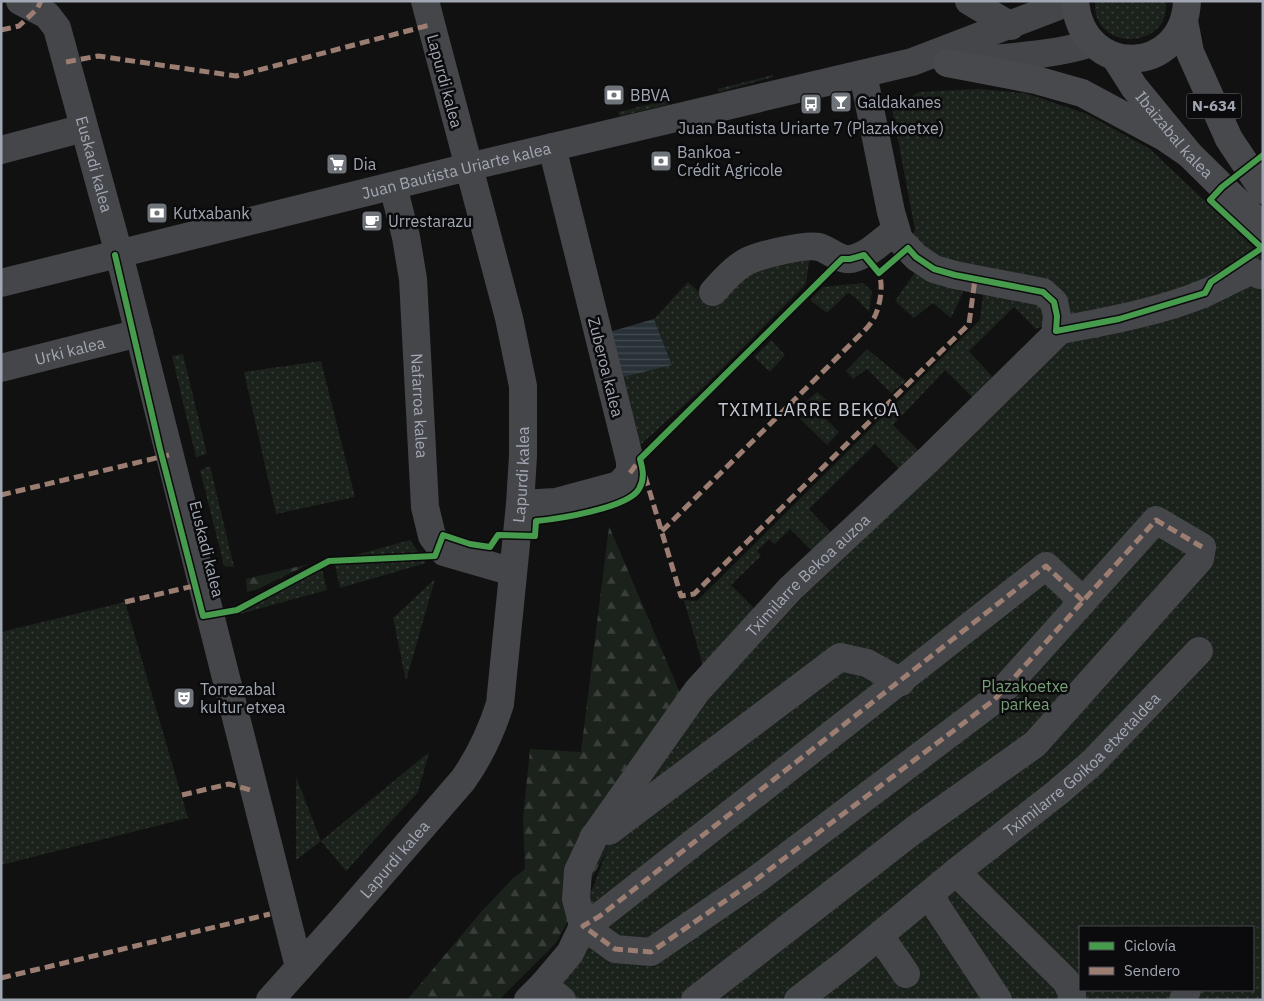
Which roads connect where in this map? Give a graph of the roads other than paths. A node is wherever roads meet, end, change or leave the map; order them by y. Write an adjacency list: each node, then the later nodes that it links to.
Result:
1 (425, 1): 17 (street, Lapurdi kalea)
2 (969, 1): 7 (street)
3 (1072, 1): 7 (street)
4 (1075, 1): 8 (highway, N-634)
5 (28, 5): 13 (street, Euskadi kalea)
6 (1187, 7): 9 (highway, N-634); 19 (highway, N-634)
7 (1011, 26): 10 (street)
8 (1092, 43): 9 (highway, N-634); 11 (street)
9 (1115, 57): 16 (highway, Ibaizabal kalea / N-634)
10 (912, 62): 11 (street); 12 (street, Juan Bautista Uriarte kalea)
11 (946, 63): 16 (highway)
12 (863, 74): 14 (street, Juan Bautista Uriarte kalea); 21 (street)
13 (84, 128): 15 (street); 22 (street, Euskadi kalea)
14 (552, 147): 17 (street, Juan Bautista Uriarte kalea); 29 (street, Zuberoa kalea)
15 (1, 150)
16 (1189, 154): 20 (highway, Ibaizabal kalea / N-634)
17 (468, 167): 18 (street, Juan Bautista Uriarte kalea); 29 (street, Lapurdi kalea)
18 (393, 186): 22 (street, Juan Bautista Uriarte kalea); 30 (street, Nafarroa kalea)
19 (1263, 190)
20 (1263, 227)
21 (896, 230): 25 (street); 26 (street)
22 (119, 254): 24 (street, Juan Bautista Uriarte kalea); 27 (street, Euskadi kalea)
23 (1260, 275): 26 (street)
24 (1, 283)
25 (712, 292)
26 (1056, 331): 34 (street, Tximilarre Bekoa auzoa)
27 (139, 333): 28 (street, Urki kalea); 39 (street, Euskadi kalea)
28 (1, 368)
29 (520, 504): 30 (street, Lapurdi kalea)
30 (513, 572): 39 (street, Lapurdi kalea)
31 (1083, 601): 33 (street); 37 (street); 44 (street)
32 (1199, 651): 35 (street, Tximilarre Goikoa etxetaldea)
33 (901, 682): 34 (street, Tximilarre Bekoa auzoa); 37 (street)
34 (590, 845): 37 (street, Tximilarre Bekoa auzoa)
35 (956, 872): 36 (street, Tximilarre Goikoa etxetaldea); 46 (street)
36 (929, 895): 38 (street, Tximilarre Goikoa etxetaldea); 45 (street)
37 (583, 926): 41 (street)
38 (880, 936): 40 (street); 42 (street, Tximilarre Goikoa etxetaldea)
39 (299, 968): 43 (street, Lapurdi kalea)
40 (906, 974)
41 (544, 995)
42 (799, 999)
43 (270, 1000)
44 (695, 1000)
45 (998, 1000)
46 (1072, 1000)

